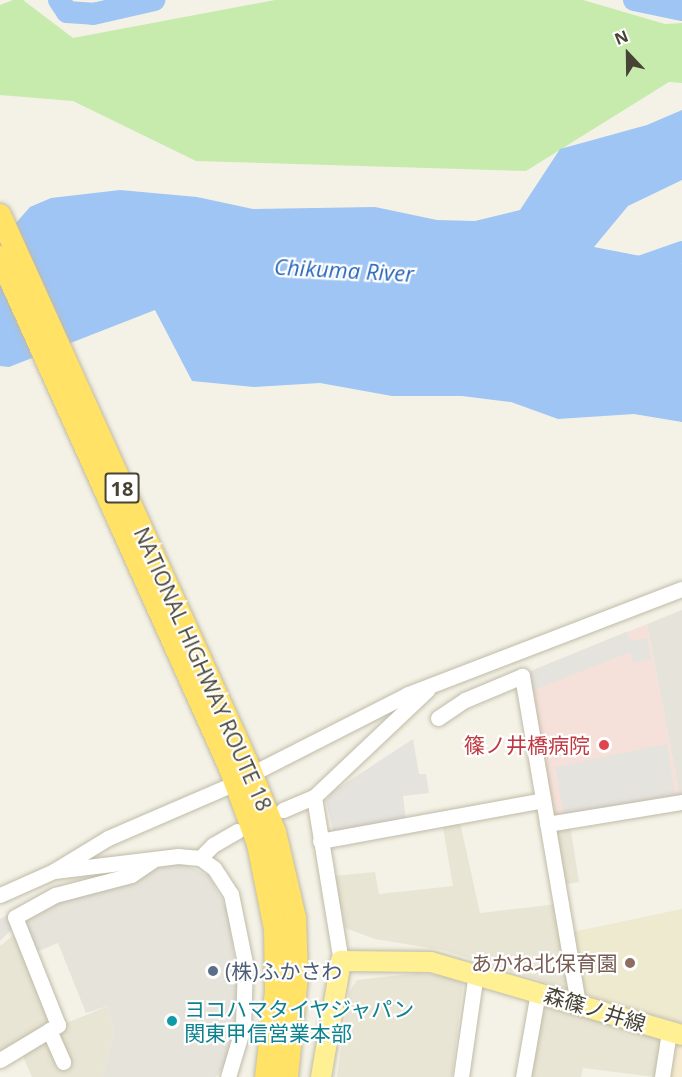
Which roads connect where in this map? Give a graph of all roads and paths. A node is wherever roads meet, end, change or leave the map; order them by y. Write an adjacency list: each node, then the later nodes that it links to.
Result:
1 (0, 215): 6 (highway, NATIONAL HIGHWAY ROUTE 18 / 18)
2 (0, 258): 6 (highway, NATIONAL HIGHWAY ROUTE 18 / 18)
3 (682, 589): 4 (street)
4 (428, 689): 6 (street); 7 (street)
5 (438, 718): 8 (street)
6 (241, 771): 16 (street); 27 (highway, NATIONAL HIGHWAY ROUTE 18 / 18); 28 (highway, NATIONAL HIGHWAY ROUTE 18 / 18)
7 (314, 797): 10 (street); 13 (street)
8 (543, 800): 11 (street); 13 (street)
9 (682, 802): 11 (street)
10 (284, 810)
11 (547, 824): 21 (street)
12 (237, 831): 15 (street)
13 (321, 841): 18 (street)
14 (155, 858): 15 (street); 16 (street); 22 (street)
15 (200, 858): 26 (street)
16 (54, 871): 17 (street)
17 (0, 895)
18 (341, 961): 19 (main road, 森篠ノ井線); 29 (main road)
19 (476, 973): 20 (main road, 森篠ノ井線); 30 (street)
20 (538, 992): 21 (main road, 森篠ノ井線); 31 (street)
21 (578, 1004): 23 (main road, 森篠ノ井線)
22 (49, 1030): 24 (street); 25 (street)
23 (676, 1034): 32 (street)
24 (0, 1060)
25 (63, 1062)
26 (228, 1077)
27 (266, 1077)
28 (287, 1077)
29 (321, 1077)
30 (461, 1077)
31 (524, 1077)
32 (662, 1077)

